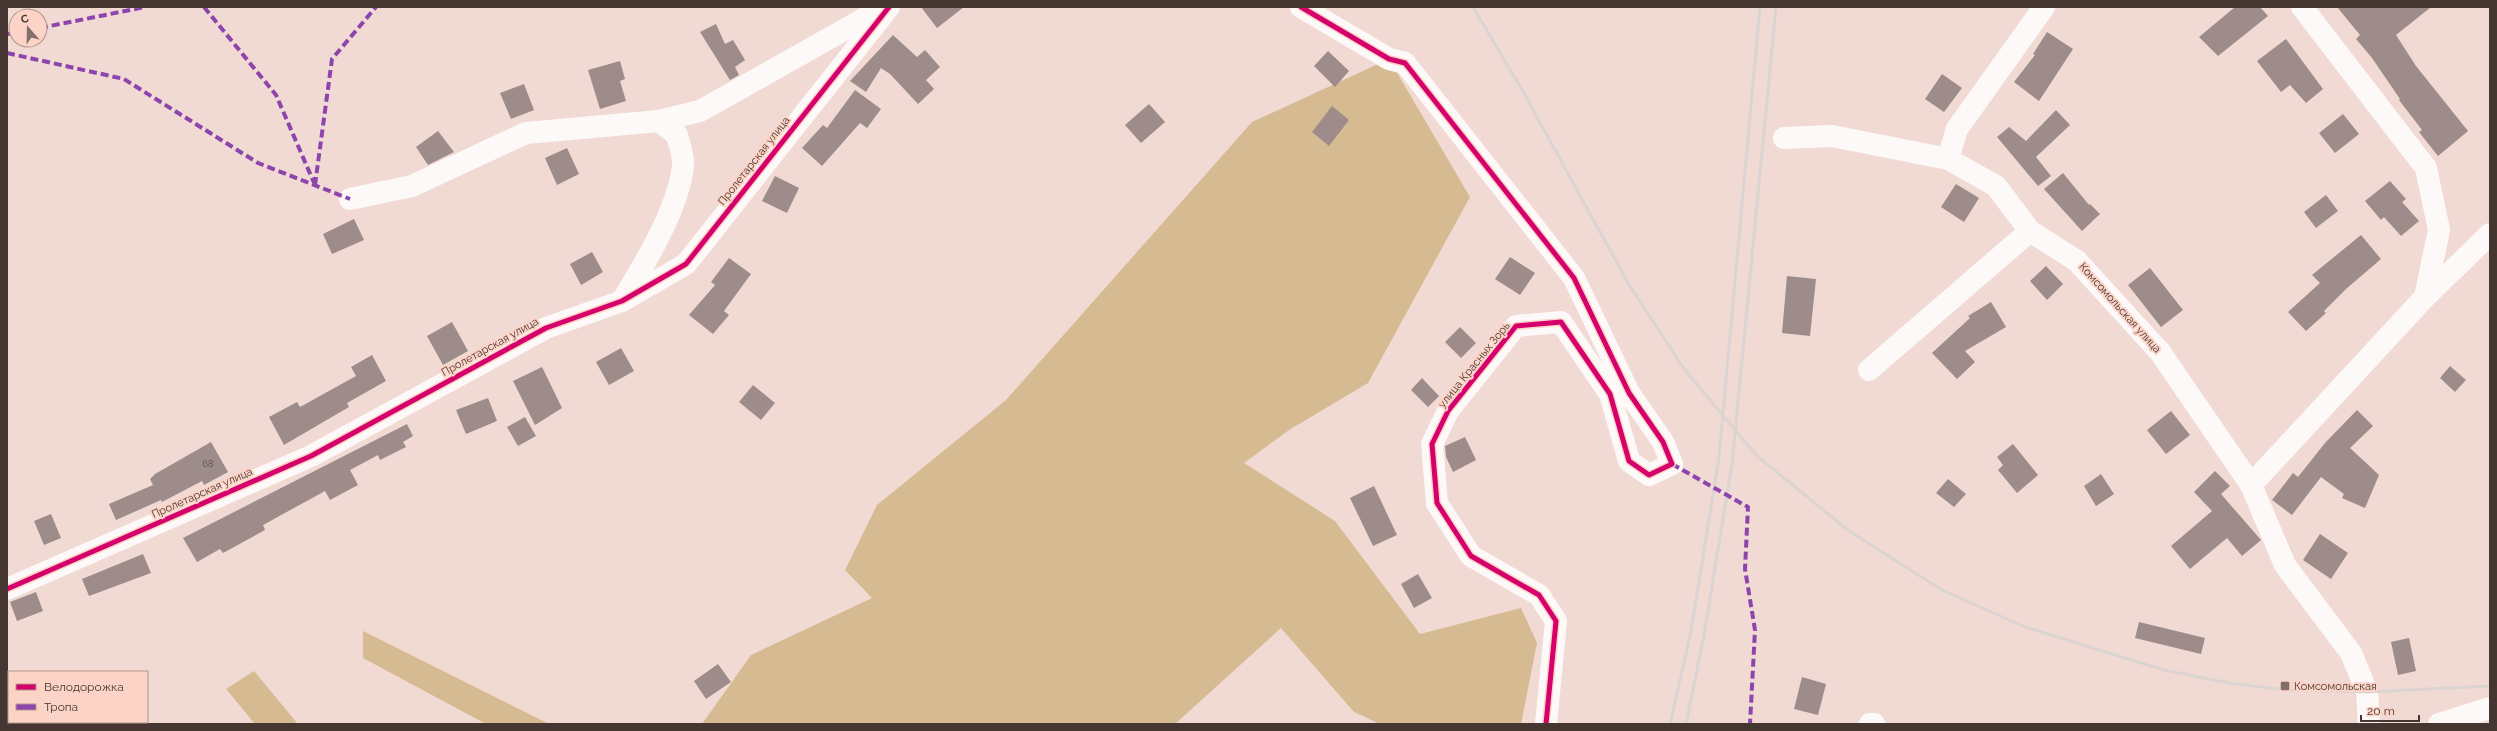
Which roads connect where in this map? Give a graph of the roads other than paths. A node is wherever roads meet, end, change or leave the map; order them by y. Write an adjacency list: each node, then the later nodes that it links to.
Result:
1 (885, 7): 6 (street)
2 (889, 7): 13 (street, Пролетарская улица)
3 (2044, 7): 8 (street)
4 (2302, 7): 12 (street)
5 (1306, 8): 18 (street, улица Красных Зорь)
6 (659, 121): 9 (street); 13 (street)
7 (1784, 138): 8 (street, Комсомольская улица)
8 (1948, 159): 10 (street, Комсомольская улица)
9 (350, 199)
10 (2030, 231): 14 (street); 15 (street, Комсомольская улица)
11 (2490, 234): 12 (street)
12 (2425, 297): 15 (street)
13 (622, 302): 16 (street, Пролетарская улица)
14 (1869, 370)
15 (2251, 485): 21 (street, Комсомольская улица)
16 (7, 589)
17 (2490, 708): 22 (street)
18 (1546, 724)
19 (1870, 724): 20 (street)
20 (1874, 724)
21 (2369, 724)
22 (2439, 724)

